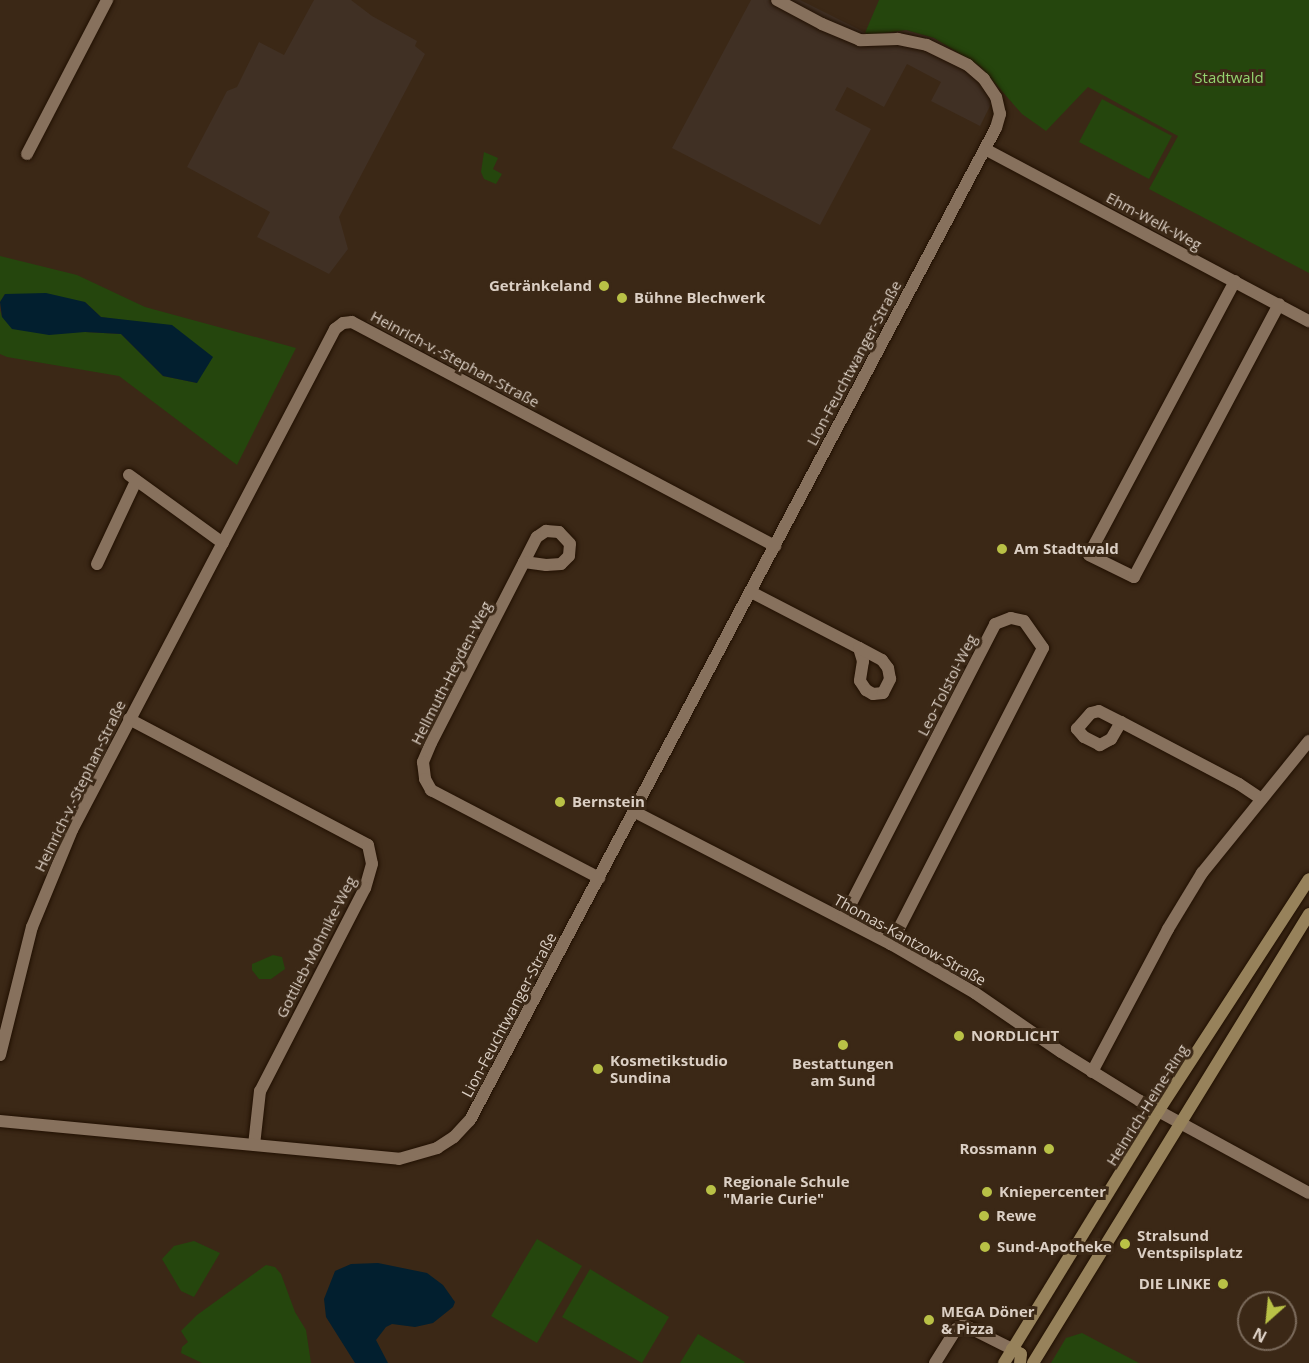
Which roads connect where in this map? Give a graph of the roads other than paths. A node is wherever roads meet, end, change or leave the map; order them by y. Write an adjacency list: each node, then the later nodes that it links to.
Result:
1 (107, 0): 4 (street)
2 (777, 0): 3 (street, Lion-Feuchtwanger-Straße)
3 (985, 149): 5 (street, Ehm-Welk-Weg); 9 (street, Lion-Feuchtwanger-Straße)
4 (27, 154)
5 (1235, 281): 6 (street, Ehm-Welk-Weg); 6 (street)
6 (1279, 304): 7 (street, Ehm-Welk-Weg)
7 (1309, 321)
8 (223, 543): 9 (street, Heinrich-v.-Stephan-Straße); 11 (street); 14 (street, Heinrich-v.-Stephan-Straße)
9 (775, 546): 12 (street, Lion-Feuchtwanger-Straße)
10 (524, 562): 19 (street, Hellmuth-Heyden-Weg)
11 (97, 564)
12 (751, 592): 13 (street); 18 (street, Lion-Feuchtwanger-Straße)
13 (859, 648)
14 (129, 719): 24 (street, Heinrich-v.-Stephan-Straße); 29 (street, Gottlieb-Mohnike-Weg)
15 (1121, 722): 17 (street)
16 (1309, 741): 17 (street)
17 (1261, 799): 25 (street)
18 (635, 812): 19 (street, Lion-Feuchtwanger-Straße); 22 (street, Thomas-Kantzow-Straße)
19 (599, 878): 29 (street, Lion-Feuchtwanger-Straße)
20 (1309, 879): 26 (main road, Heinrich-Heine-Ring)
21 (1309, 914): 28 (main road)
22 (843, 919): 23 (street, Thomas-Kantzow-Straße); 23 (street, Leo-Tolstoi-Weg)
23 (891, 944): 25 (street, Thomas-Kantzow-Straße)
24 (0, 1055)
25 (1092, 1072): 26 (street, Thomas-Kantzow-Straße)
26 (1159, 1110): 28 (street, Thomas-Kantzow-Straße); 31 (main road, Heinrich-Heine-Ring)
27 (0, 1121): 29 (street, Lion-Feuchtwanger-Straße)
28 (1180, 1121): 30 (street, Thomas-Kantzow-Straße); 35 (main road)
29 (254, 1145)
30 (1309, 1193)
31 (1012, 1349): 32 (street); 33 (main road, Heinrich-Heine-Ring); 34 (main road)
32 (935, 1363)
33 (1004, 1363)
34 (1020, 1363)
35 (1033, 1363)

